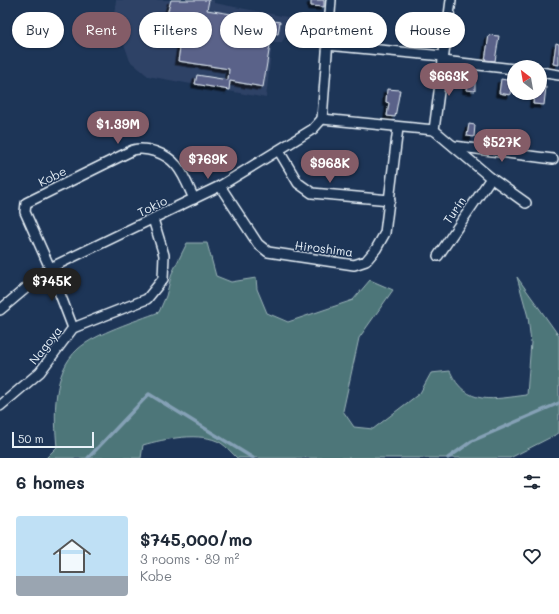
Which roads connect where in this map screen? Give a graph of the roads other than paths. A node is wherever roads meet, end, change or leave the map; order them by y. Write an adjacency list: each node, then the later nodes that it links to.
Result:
1 (331, 0): 3 (street)
2 (451, 0): 6 (street)
3 (330, 12)
4 (327, 48): 10 (street)
5 (354, 48): 6 (street)
6 (443, 58): 7 (street); 12 (street)
7 (507, 68)
8 (547, 73): 9 (street)
9 (559, 75)
10 (322, 119): 11 (street); 14 (street, Tokio)
11 (398, 128): 12 (street); 19 (street, Hiroshima)
12 (434, 130): 13 (street)
13 (454, 146): 15 (street); 16 (street)
14 (279, 151): 17 (street, Tokio); 19 (street)
15 (553, 159)
16 (491, 178): 20 (street); 22 (street, Turín)
17 (220, 186): 18 (street, Tokio); 19 (street, Hiroshima)
18 (194, 199): 21 (street, Tokio); 23 (street, Kobe)
19 (390, 200)
20 (526, 203)
21 (153, 219): 23 (street, Tokio); 25 (street, Nagoya)
22 (438, 256)
23 (50, 268): 24 (street, Tokio); 25 (street, Kobe)
24 (0, 310)
25 (73, 328): 26 (street, Nagoya)
26 (0, 406)

